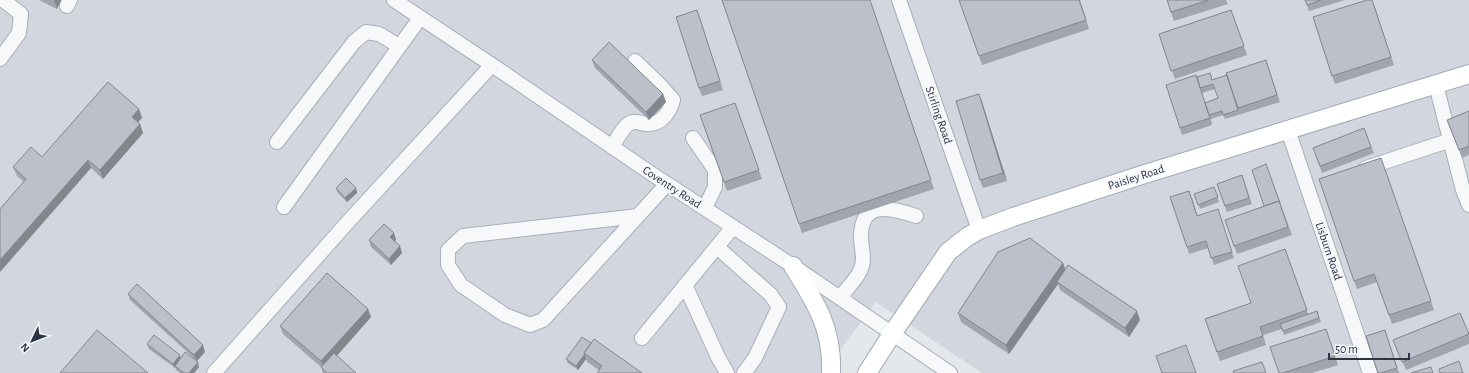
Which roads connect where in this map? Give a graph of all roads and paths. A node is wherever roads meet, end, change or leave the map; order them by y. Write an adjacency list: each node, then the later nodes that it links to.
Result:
1 (3, 0): 6 (street)
2 (394, 0): 4 (street, Coventry Road)
3 (900, 0): 24 (street, Stirling Road)
4 (420, 18): 5 (street); 8 (street, Coventry Road)
5 (399, 46): 14 (street); 19 (street)
6 (0, 59)
7 (635, 61): 15 (street)
8 (492, 65): 15 (street, Coventry Road); 31 (street)
9 (1469, 74): 10 (main road, Paisley Road)
10 (1436, 85): 11 (main road, Paisley Road); 13 (street)
11 (1288, 130): 24 (main road, Paisley Road); 37 (street, Lisburn Road)
12 (694, 138): 20 (street)
13 (1451, 140): 16 (street); 18 (street)
14 (277, 142)
15 (612, 147): 17 (street, Coventry Road)
16 (1357, 171)
17 (667, 184): 20 (street, Coventry Road); 21 (street)
18 (1469, 205)
19 (284, 206)
20 (704, 208): 23 (street, Coventry Road)
21 (638, 216): 21 (street)
22 (916, 216): 28 (street)
23 (733, 227): 25 (street); 26 (street, Coventry Road)
24 (979, 230): 29 (main road, Paisley Road)
25 (717, 247): 27 (street); 33 (street)
26 (793, 266): 28 (street, Coventry Road); 34 (main road)
27 (685, 284): 30 (street); 32 (street)
28 (840, 298): 29 (street, Coventry Road)
29 (892, 334): 35 (main road, Paisley Road); 36 (street, Coventry Road)
30 (642, 338)
31 (214, 373)
32 (727, 373)
33 (744, 373)
34 (831, 373)
35 (867, 373)
36 (950, 373)
37 (1370, 373)

